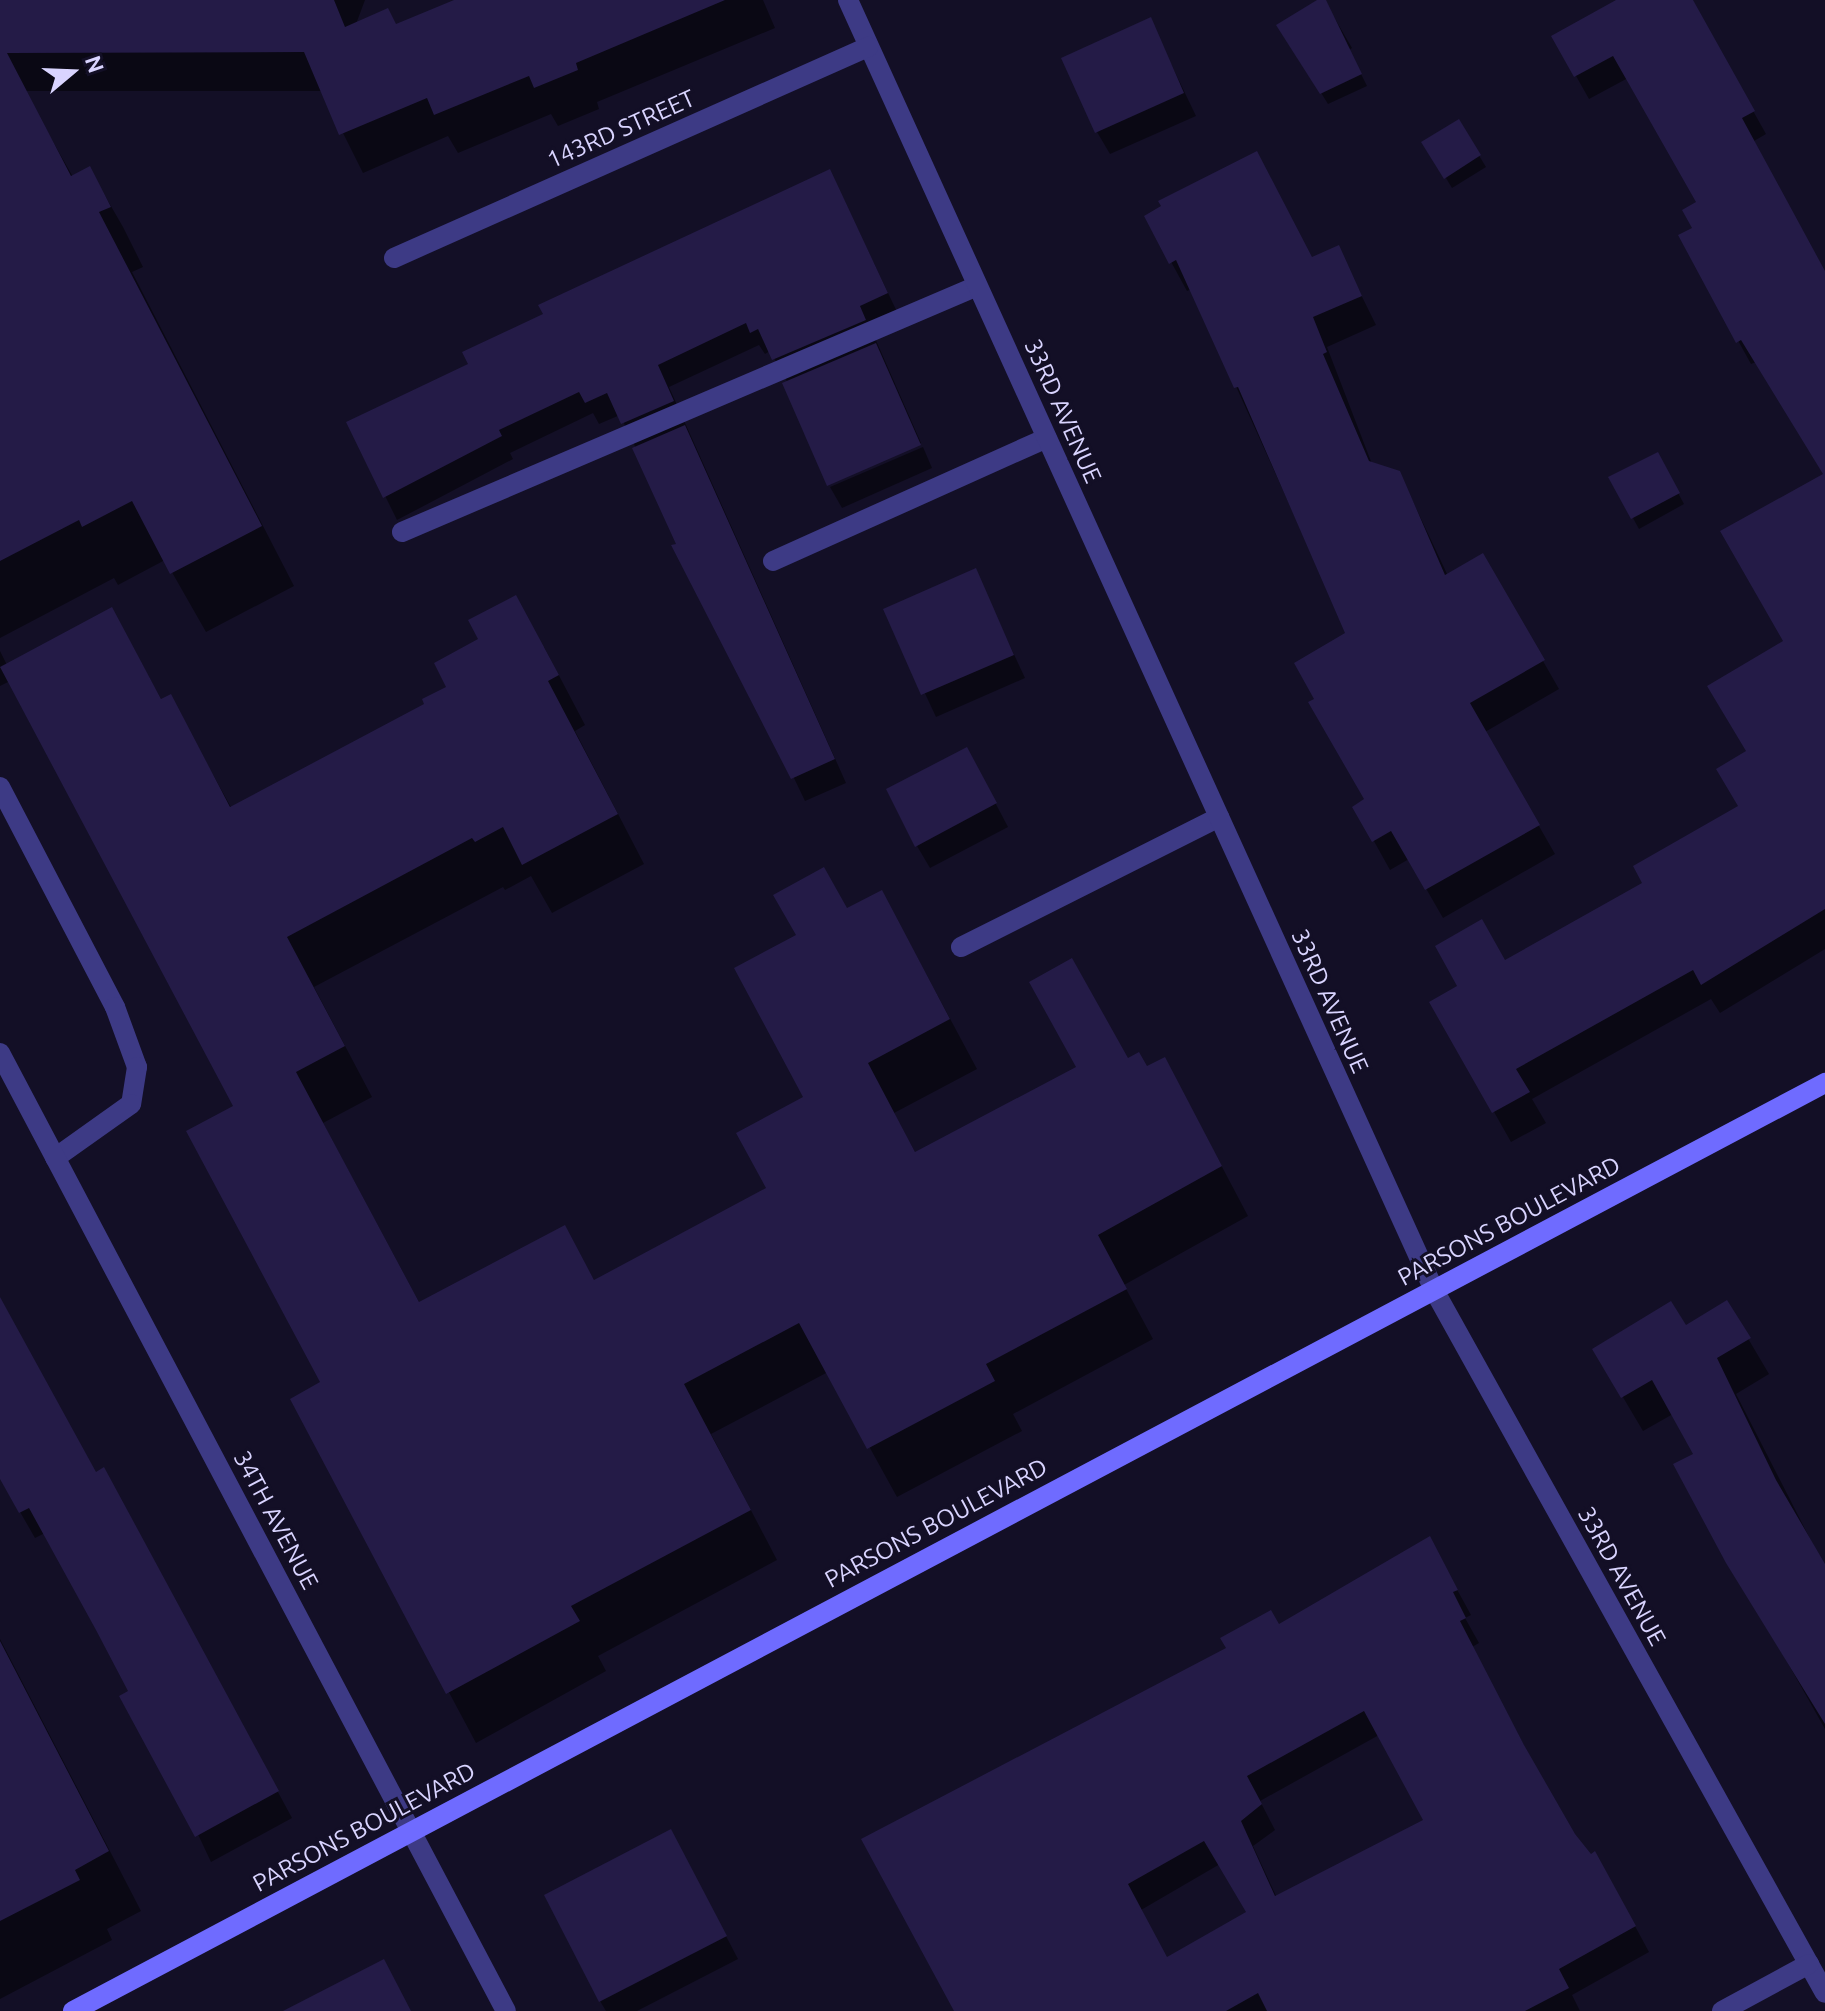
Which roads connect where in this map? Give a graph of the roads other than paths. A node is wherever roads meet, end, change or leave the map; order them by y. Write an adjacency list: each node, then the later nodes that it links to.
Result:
1 (848, 0): 2 (street, 33RD AVENUE)
2 (868, 47): 3 (street, 143RD STREET); 4 (street, 33RD AVENUE)
3 (394, 258)
4 (977, 286): 5 (street, 33RD AVENUE); 6 (street)
5 (1047, 438): 7 (street); 9 (street, 33RD AVENUE)
6 (402, 532)
7 (773, 561)
8 (0, 787): 13 (street)
9 (1219, 817): 10 (street); 14 (street, 33RD AVENUE)
10 (961, 947)
11 (0, 1053): 13 (street, 34TH AVENUE)
12 (1825, 1083): 14 (street, PARSONS BOULEVARD)
13 (55, 1158): 15 (street, 34TH AVENUE)
14 (1434, 1290): 15 (street, PARSONS BOULEVARD); 16 (street, 33RD AVENUE)
15 (410, 1831): 18 (street, PARSONS BOULEVARD); 19 (street, 34TH AVENUE)
16 (1809, 1964): 17 (street, 33RD AVENUE); 20 (street)
17 (1825, 1993)
18 (73, 2011)
19 (506, 2011)
20 (1722, 2011)

